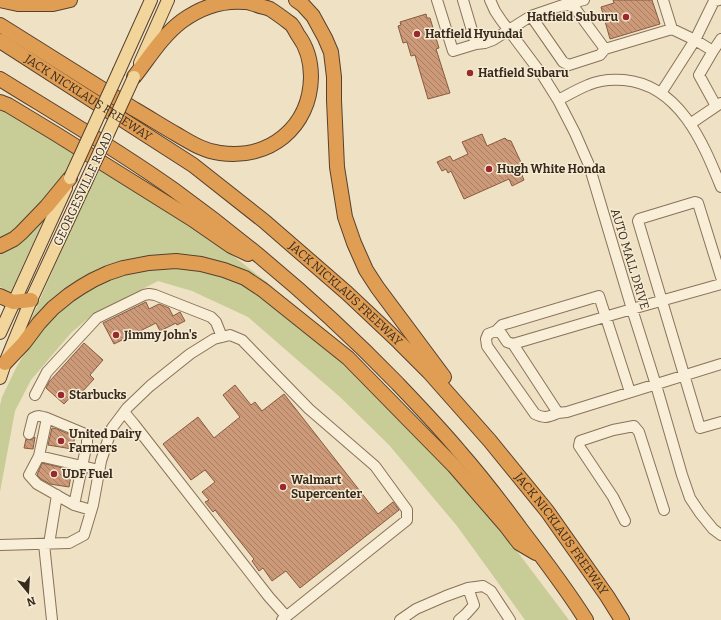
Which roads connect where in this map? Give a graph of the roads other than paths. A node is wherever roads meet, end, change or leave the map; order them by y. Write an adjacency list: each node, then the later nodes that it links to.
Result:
1 (0, 0): 2 (highway)
2 (70, 0)
3 (151, 0): 30 (main road, GEORGESVILLE ROAD, bridge)
4 (168, 0): 23 (main road, GEORGESVILLE ROAD)
5 (296, 0): 58 (highway)
6 (437, 0): 20 (street)
7 (463, 0): 20 (street)
8 (490, 0): 16 (street, AUTO MALL DRIVE)
9 (584, 0): 12 (street)
10 (663, 0): 15 (street)
11 (716, 0): 18 (street)
12 (566, 4): 13 (street); 21 (street)
13 (531, 16): 16 (street); 21 (street)
14 (0, 25): 23 (highway)
15 (672, 29): 18 (street); 21 (street)
16 (508, 30): 20 (street); 26 (street, AUTO MALL DRIVE)
17 (721, 39): 22 (street)
18 (695, 40): 22 (street); 25 (street)
19 (0, 41): 58 (highway, JACK NICKLAUS FREEWAY)
20 (476, 44)
21 (605, 49)
22 (713, 51): 28 (street)
23 (134, 78): 37 (main road, GEORGESVILLE ROAD, bridge)
24 (0, 79): 33 (highway)
25 (661, 93): 26 (street); 29 (street)
26 (558, 100): 40 (street, AUTO MALL DRIVE)
27 (0, 102): 33 (highway)
28 (719, 105): 29 (street)
29 (690, 124): 31 (street)
30 (70, 178): 32 (highway); 39 (main road, GEORGESVILLE ROAD)
31 (721, 187)
32 (0, 246)
33 (270, 264): 70 (highway)
34 (721, 277): 38 (street)
35 (721, 284): 38 (street)
36 (0, 296): 39 (highway)
37 (31, 300): 39 (highway); 46 (main road, GEORGESVILLE ROAD)
38 (662, 301): 40 (street); 48 (street)
39 (13, 302): 43 (main road, GEORGESVILLE ROAD)
40 (632, 309): 41 (street); 50 (street, AUTO MALL DRIVE)
41 (606, 317): 42 (street); 45 (street); 51 (street)
42 (496, 331): 45 (street); 54 (street)
43 (0, 333)
44 (222, 337): 52 (street); 53 (street); 72 (street)
45 (513, 344): 54 (street)
46 (5, 363): 49 (main road, GEORGESVILLE ROAD); 70 (highway)
47 (721, 364): 48 (street)
48 (684, 375): 50 (street); 56 (street)
49 (0, 378)
50 (656, 385): 51 (street); 67 (street, AUTO MALL DRIVE)
51 (630, 392): 54 (street)
52 (35, 395)
53 (124, 412): 61 (street); 72 (street)
54 (558, 413)
55 (46, 418): 57 (street); 59 (street); 60 (street)
56 (721, 422)
57 (29, 434)
58 (488, 438): 78 (highway, JACK NICKLAUS FREEWAY)
59 (39, 456): 60 (street); 62 (street)
60 (82, 466): 61 (street); 63 (street)
61 (99, 470): 64 (street)
62 (57, 496): 63 (street); 69 (street)
63 (74, 505): 64 (street)
64 (91, 510): 69 (street)
65 (664, 510): 66 (street)
66 (625, 521)
67 (721, 535)
68 (0, 544): 69 (street)
69 (46, 544): 73 (street)
70 (541, 556): 77 (highway)
71 (468, 588): 74 (street); 75 (street); 76 (street)
72 (284, 618)
73 (52, 620)
74 (400, 620)
75 (459, 620)
76 (510, 620)
77 (586, 620)
78 (622, 620)

